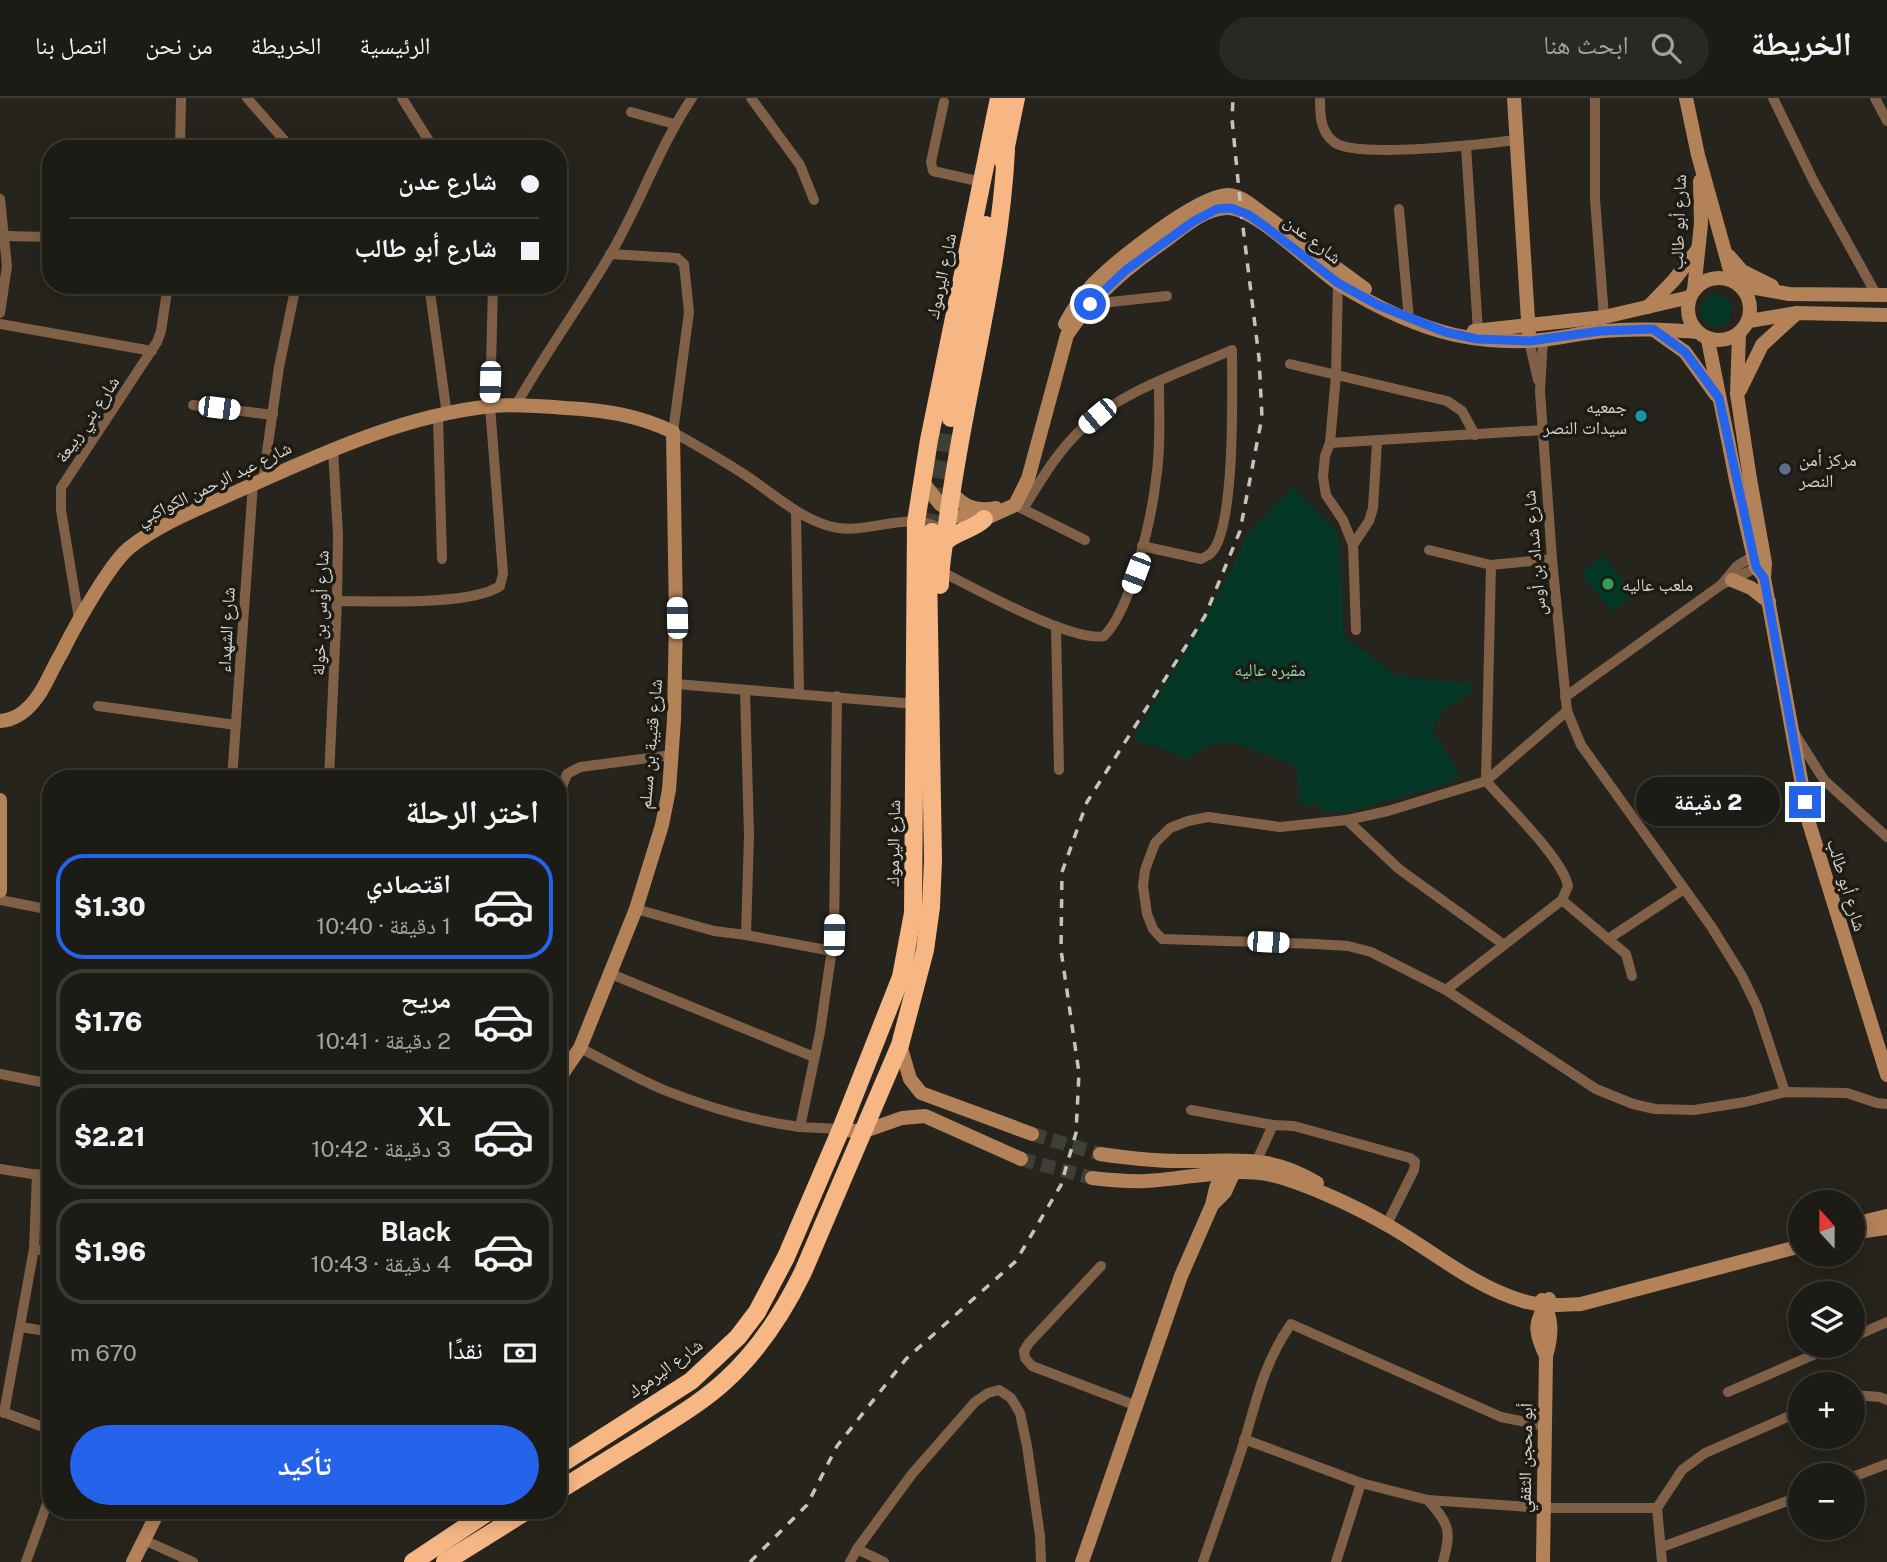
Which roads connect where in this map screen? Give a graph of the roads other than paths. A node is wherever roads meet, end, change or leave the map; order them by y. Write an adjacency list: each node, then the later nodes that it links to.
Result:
1 (181, 98): 18 (street)
2 (247, 98): 19 (street)
3 (402, 98): 20 (street)
4 (692, 98): 17 (street)
5 (751, 98): 27 (street)
6 (999, 98): 25 (highway, شارع اليرموك)
7 (1016, 98): 23 (highway, شارع اليرموك)
8 (1320, 98): 22 (street)
9 (1514, 98): 21 (street, شارع شداد بن أوس)
10 (1595, 98): 50 (street)
11 (1686, 98): 24 (street, شارع أبو طالب)
12 (1773, 98): 42 (street)
13 (1875, 98): 16 (street)
14 (944, 102): 25 (street)
15 (631, 112): 17 (street)
16 (1887, 121)
17 (674, 124): 33 (street)
18 (180, 140)
19 (284, 140)
20 (428, 140)
21 (1516, 140): 22 (street); 55 (street, شارع شداد بن أوس)
22 (1466, 146): 54 (street)
23 (1006, 150): 69 (highway, شارع اليرموك); 76 (highway)
24 (1699, 155): 31 (street, شارع أبو طالب); 32 (street, شارع أبو طالب)
25 (982, 182): 73 (highway, شارع اليرموك)
26 (0, 199): 29 (street)
27 (814, 200)
28 (1399, 209): 48 (street)
29 (5, 236): 30 (street); 46 (street)
30 (42, 237)
31 (1699, 248): 40 (street, شارع أبو طالب); 45 (street)
32 (1725, 251): 35 (street, شارع أبو طالب); 41 (street)
33 (610, 254): 65 (street); 71 (street)
34 (1338, 277): 44 (street, شارع عدن); 48 (street, شارع عدن); 60 (street); 81 (street, شارع عدن)
35 (1736, 283): 40 (street); 41 (street); 51 (street)
36 (167, 294): 58 (street, شارع بني ربيعة)
37 (294, 294): 67 (street)
38 (430, 294): 68 (street)
39 (493, 294): 66 (street)
40 (1692, 294): 45 (street, شارع عدن); 57 (street)
41 (1789, 294): 42 (street)
42 (1881, 294)
43 (1167, 296): 44 (street)
44 (1090, 304): 81 (street, شارع عدن)
45 (1648, 307): 50 (street, شارع عدن)
46 (0, 313)
47 (1797, 313): 49 (street); 51 (street); 62 (street)
48 (1409, 315): 54 (street, شارع عدن); 55 (street, شارع عدن)
49 (1887, 315)
50 (1604, 317): 55 (street, شارع عدن)
51 (1749, 321): 56 (street)
52 (0, 324): 58 (street)
53 (1653, 329): 55 (street, شارع عدن); 57 (street, شارع عدن); 63 (street)
54 (1478, 331): 55 (street, شارع عدن)
55 (1535, 333): 70 (street, شارع شداد بن أوس)
56 (1738, 334): 57 (street); 62 (street, شارع أبو طالب)
57 (1703, 336): 63 (street, شارع أبو طالب)
58 (152, 351): 99 (street, شارع بني ربيعة)
59 (1290, 364): 60 (street)
60 (1336, 375): 72 (street); 75 (street)
61 (1159, 382): 81 (street); 89 (street); 89 (street)
62 (1737, 394): 93 (street, شارع أبو طالب)
63 (1719, 398): 93 (street, شارع أبو طالب)
64 (193, 405): 67 (street)
65 (516, 405): 66 (street, شارع عبد الرحمن الكواكبي); 71 (street, شارع عبد الرحمن الكواكبي)
66 (490, 406): 68 (street, شارع عبد الرحمن الكواكبي); 97 (street)
67 (273, 415): 79 (street)
68 (442, 416): 77 (street, شارع عبد الرحمن الكواكبي); 91 (street)
69 (951, 418)
70 (1544, 430): 72 (street); 92 (street, شارع شداد بن أوس)
71 (673, 432): 82 (street); 102 (street, شارع قتيبة بن مسلم)
72 (1475, 435): 74 (street)
73 (929, 440): 76 (highway); 78 (highway, شارع اليرموك)
74 (1377, 442): 75 (street); 88 (street)
75 (1330, 443): 88 (street)
76 (958, 448): 80 (highway)
77 (333, 449): 79 (street, شارع عبد الرحمن الكواكبي); 97 (street, شارع أوس بن خولة)
78 (922, 481): 83 (street); 85 (highway, شارع اليرموك)
79 (258, 482): 99 (street, شارع عبد الرحمن الكواكبي); 111 (street, شارع الشهداء)
80 (951, 492): 81 (street); 83 (highway)
81 (1016, 505): 84 (street); 87 (street)
82 (796, 512): 85 (street); 104 (street)
83 (949, 512): 84 (street); 86 (highway)
84 (984, 519): 86 (highway)
85 (916, 522): 86 (street); 107 (highway, شارع اليرموك)
86 (941, 536): 95 (highway); 122 (highway)
87 (1085, 540)
88 (1353, 545): 101 (street)
89 (1142, 546): 100 (street)
90 (1429, 550): 94 (street)
91 (442, 558)
92 (1552, 559): 94 (street); 106 (street, شارع شداد بن أوس)
93 (1761, 563): 96 (street); 98 (street, شارع أبو طالب)
94 (1491, 565): 118 (street)
95 (940, 571): 100 (street); 122 (highway)
96 (1727, 582): 98 (street); 106 (street)
97 (337, 601): 115 (street, شارع أوس بن خولة)
98 (1769, 602): 112 (street, شارع أبو طالب)
99 (79, 619): 110 (street, شارع عبد الرحمن الكواكبي)
100 (1056, 626): 116 (street)
101 (1356, 630)
102 (676, 684): 103 (street); 113 (street, شارع قتيبة بن مسلم)
103 (745, 690): 104 (street); 129 (street)
104 (799, 694): 105 (street)
105 (837, 696): 107 (street); 132 (street)
106 (1565, 697): 109 (street, شارع شداد بن أوس)
107 (915, 704): 148 (highway, شارع اليرموك)
108 (98, 706): 111 (street)
109 (1567, 711): 118 (street); 123 (street, شارع شداد بن أوس)
110 (0, 720)
111 (236, 725): 114 (street, شارع الشهداء)
112 (1792, 730): 121 (street); 141 (street, شارع أبو طالب)
113 (672, 755): 117 (street); 128 (street, شارع قتيبة بن مسلم)
114 (233, 770)
115 (329, 770)
116 (1059, 770)
117 (567, 774)
118 (1486, 781): 120 (street); 126 (street)
119 (0, 800): 124 (street)
120 (1347, 820): 131 (street); 135 (street)
121 (1887, 837)
122 (933, 860): 136 (highway)
123 (1684, 889): 130 (street); 143 (street, شارع شداد بن أوس)
124 (0, 891)
125 (0, 900): 127 (street)
126 (1562, 900): 130 (street); 131 (street)
127 (42, 907)
128 (636, 909): 129 (street); 133 (street, شارع قتيبة بن مسلم)
129 (746, 935): 132 (street)
130 (1608, 939): 134 (street)
131 (1503, 944): 135 (street)
132 (832, 951): 138 (street)
133 (611, 974): 137 (street, شارع قتيبة بن مسلم); 138 (street)
134 (1632, 976)
135 (1446, 990): 143 (street)
136 (900, 1045): 149 (highway); 150 (street)
137 (580, 1048): 139 (street, شارع قتيبة بن مسلم); 147 (street)
138 (814, 1057): 147 (street)
139 (567, 1067)
140 (0, 1074): 142 (street)
141 (1887, 1076)
142 (42, 1082)
143 (1785, 1092): 144 (street)
144 (1887, 1104)
145 (1191, 1110): 146 (street)
146 (1273, 1125): 153 (street); 161 (street)
147 (800, 1127): 148 (street)
148 (841, 1129): 149 (street); 184 (highway, شارع اليرموك)
149 (862, 1132): 152 (street); 188 (highway)
150 (1032, 1134)
151 (1100, 1154): 154 (street)
152 (1021, 1158)
153 (1257, 1160): 154 (street); 161 (street)
154 (1231, 1167): 158 (street); 161 (street); 178 (street)
155 (0, 1169): 156 (street)
156 (37, 1174): 157 (street); 165 (street)
157 (42, 1175)
158 (1093, 1178)
159 (1887, 1216): 160 (street)
160 (1866, 1221)
161 (1388, 1222): 169 (street)
162 (1887, 1228): 163 (street)
163 (1866, 1231)
164 (1788, 1239): 169 (street)
165 (34, 1249): 167 (street); 171 (street)
166 (1788, 1249): 169 (street)
167 (42, 1250)
168 (1101, 1266): 178 (street)
169 (1545, 1299): 181 (street, أبو محجن الثقفي)
170 (1887, 1322): 173 (street)
171 (21, 1327): 172 (street); 179 (street)
172 (42, 1330)
173 (1865, 1332)
174 (1806, 1358): 175 (street)
175 (1728, 1392)
176 (1865, 1396): 177 (street)
177 (1887, 1401)
178 (1137, 1406): 208 (street)
179 (2, 1412): 182 (street)
180 (1788, 1417): 192 (street)
181 (1545, 1426): 183 (street); 191 (street, أبو محجن الثقفي)
182 (42, 1427)
183 (1244, 1439): 187 (street); 209 (street)
184 (567, 1460)
185 (1887, 1464): 186 (street)
186 (1865, 1472)
187 (1361, 1483): 189 (street); 210 (street)
188 (567, 1485)
189 (1428, 1500): 191 (street); 211 (street)
190 (1788, 1501): 198 (street)
191 (1544, 1508): 192 (street); 212 (street, أبو محجن الثقفي)
192 (1657, 1508): 198 (street)
193 (42, 1518): 200 (street)
194 (154, 1519): 197 (street)
195 (478, 1519): 203 (highway)
196 (514, 1519): 204 (highway)
197 (144, 1540): 201 (street); 202 (street)
198 (1662, 1548): 213 (street)
199 (857, 1549): 205 (street); 206 (street); 207 (street)
200 (26, 1562)
201 (133, 1562)
202 (193, 1562)
203 (413, 1562)
204 (445, 1562)
205 (850, 1562)
206 (884, 1562)
207 (1041, 1562)
208 (1082, 1562)
209 (1203, 1562)
210 (1336, 1562)
211 (1443, 1562)
212 (1543, 1562)
213 (1662, 1562)

